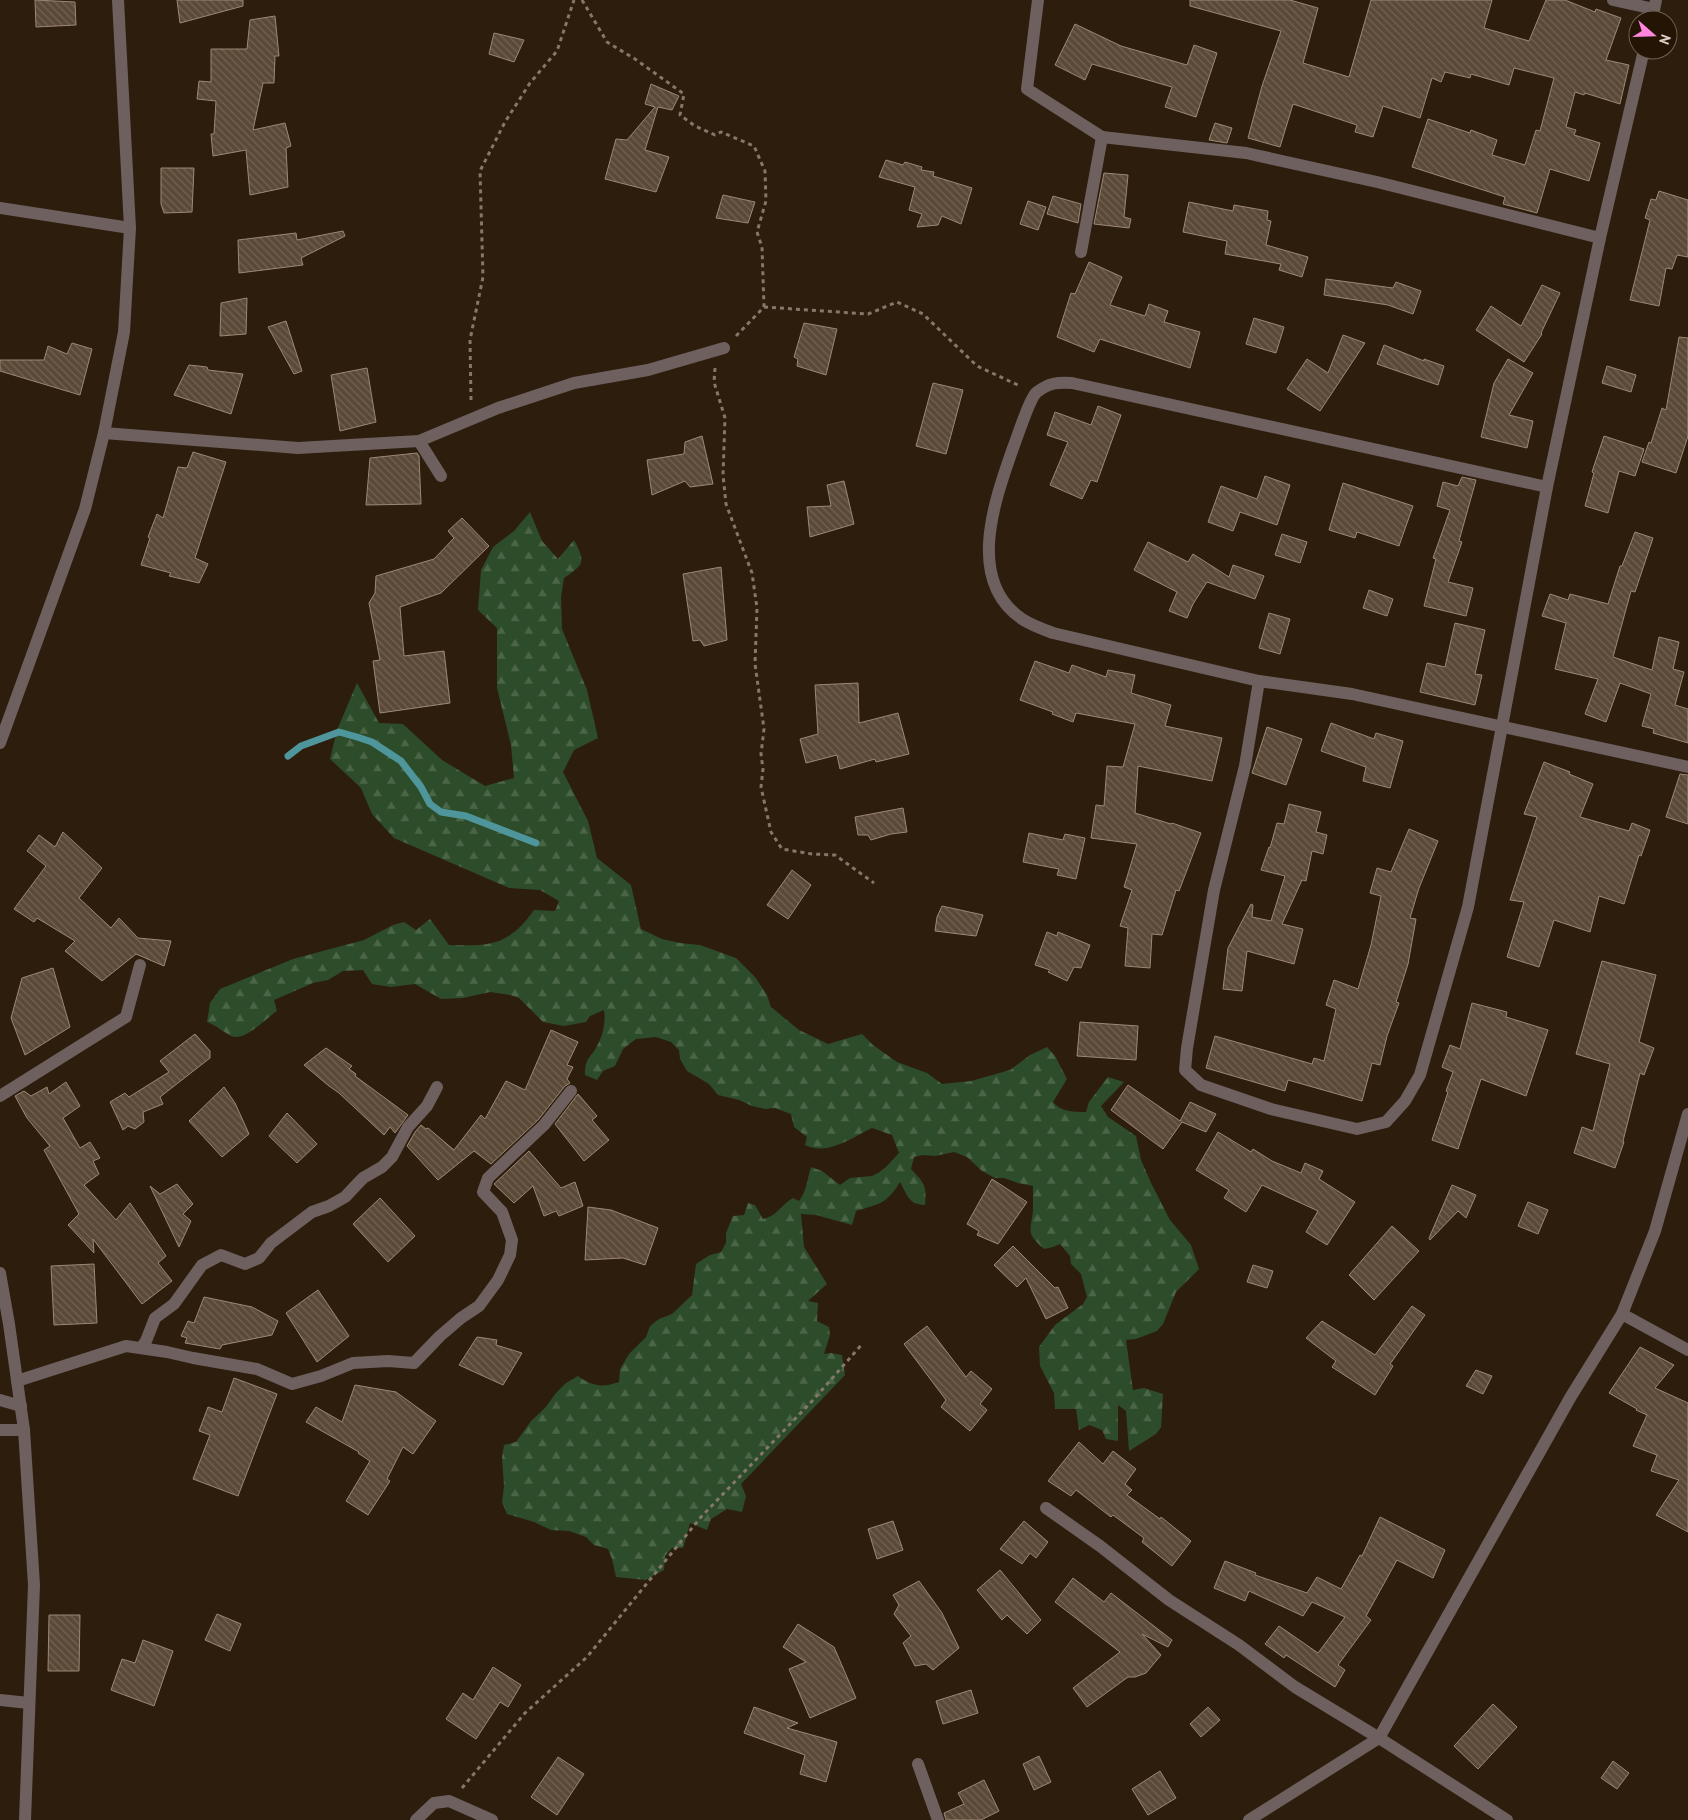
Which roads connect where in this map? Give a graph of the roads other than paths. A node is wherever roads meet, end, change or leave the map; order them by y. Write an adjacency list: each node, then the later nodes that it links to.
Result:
1 (118, 0): 8 (street)
2 (1038, 0): 6 (street)
3 (1613, 0): 4 (street)
4 (1654, 10)
5 (1642, 60): 9 (street)
6 (1102, 137): 9 (street); 10 (street)
7 (0, 208): 8 (street)
8 (130, 228): 12 (street)
9 (1600, 238): 15 (street)
10 (1081, 252)
11 (724, 348): 13 (street)
12 (104, 432): 13 (street); 18 (street)
13 (419, 441): 14 (street)
14 (441, 476)
15 (1548, 487): 16 (street); 17 (street)
16 (1259, 681): 17 (street); 17 (street)
17 (1503, 726): 19 (street)
18 (0, 743)
19 (1688, 767)
20 (140, 965): 23 (street)
21 (437, 1087): 27 (street)
22 (571, 1091): 27 (street)
23 (0, 1096)
24 (1688, 1114): 26 (street)
25 (0, 1273): 29 (street)
26 (1622, 1314): 28 (street); 37 (street)
27 (141, 1348): 29 (street)
28 (1688, 1350)
29 (17, 1381): 31 (street)
30 (0, 1400): 31 (street)
31 (21, 1406): 33 (street)
32 (0, 1430): 33 (street)
33 (24, 1430): 36 (street)
34 (1046, 1508): 37 (street)
35 (0, 1700): 36 (street)
36 (29, 1703): 39 (street)
37 (1379, 1738): 43 (street); 44 (street)
38 (918, 1764): 42 (street)
39 (25, 1820)
40 (416, 1820): 41 (street)
41 (492, 1820)
42 (938, 1820)
43 (1249, 1820)
44 (1507, 1820)

